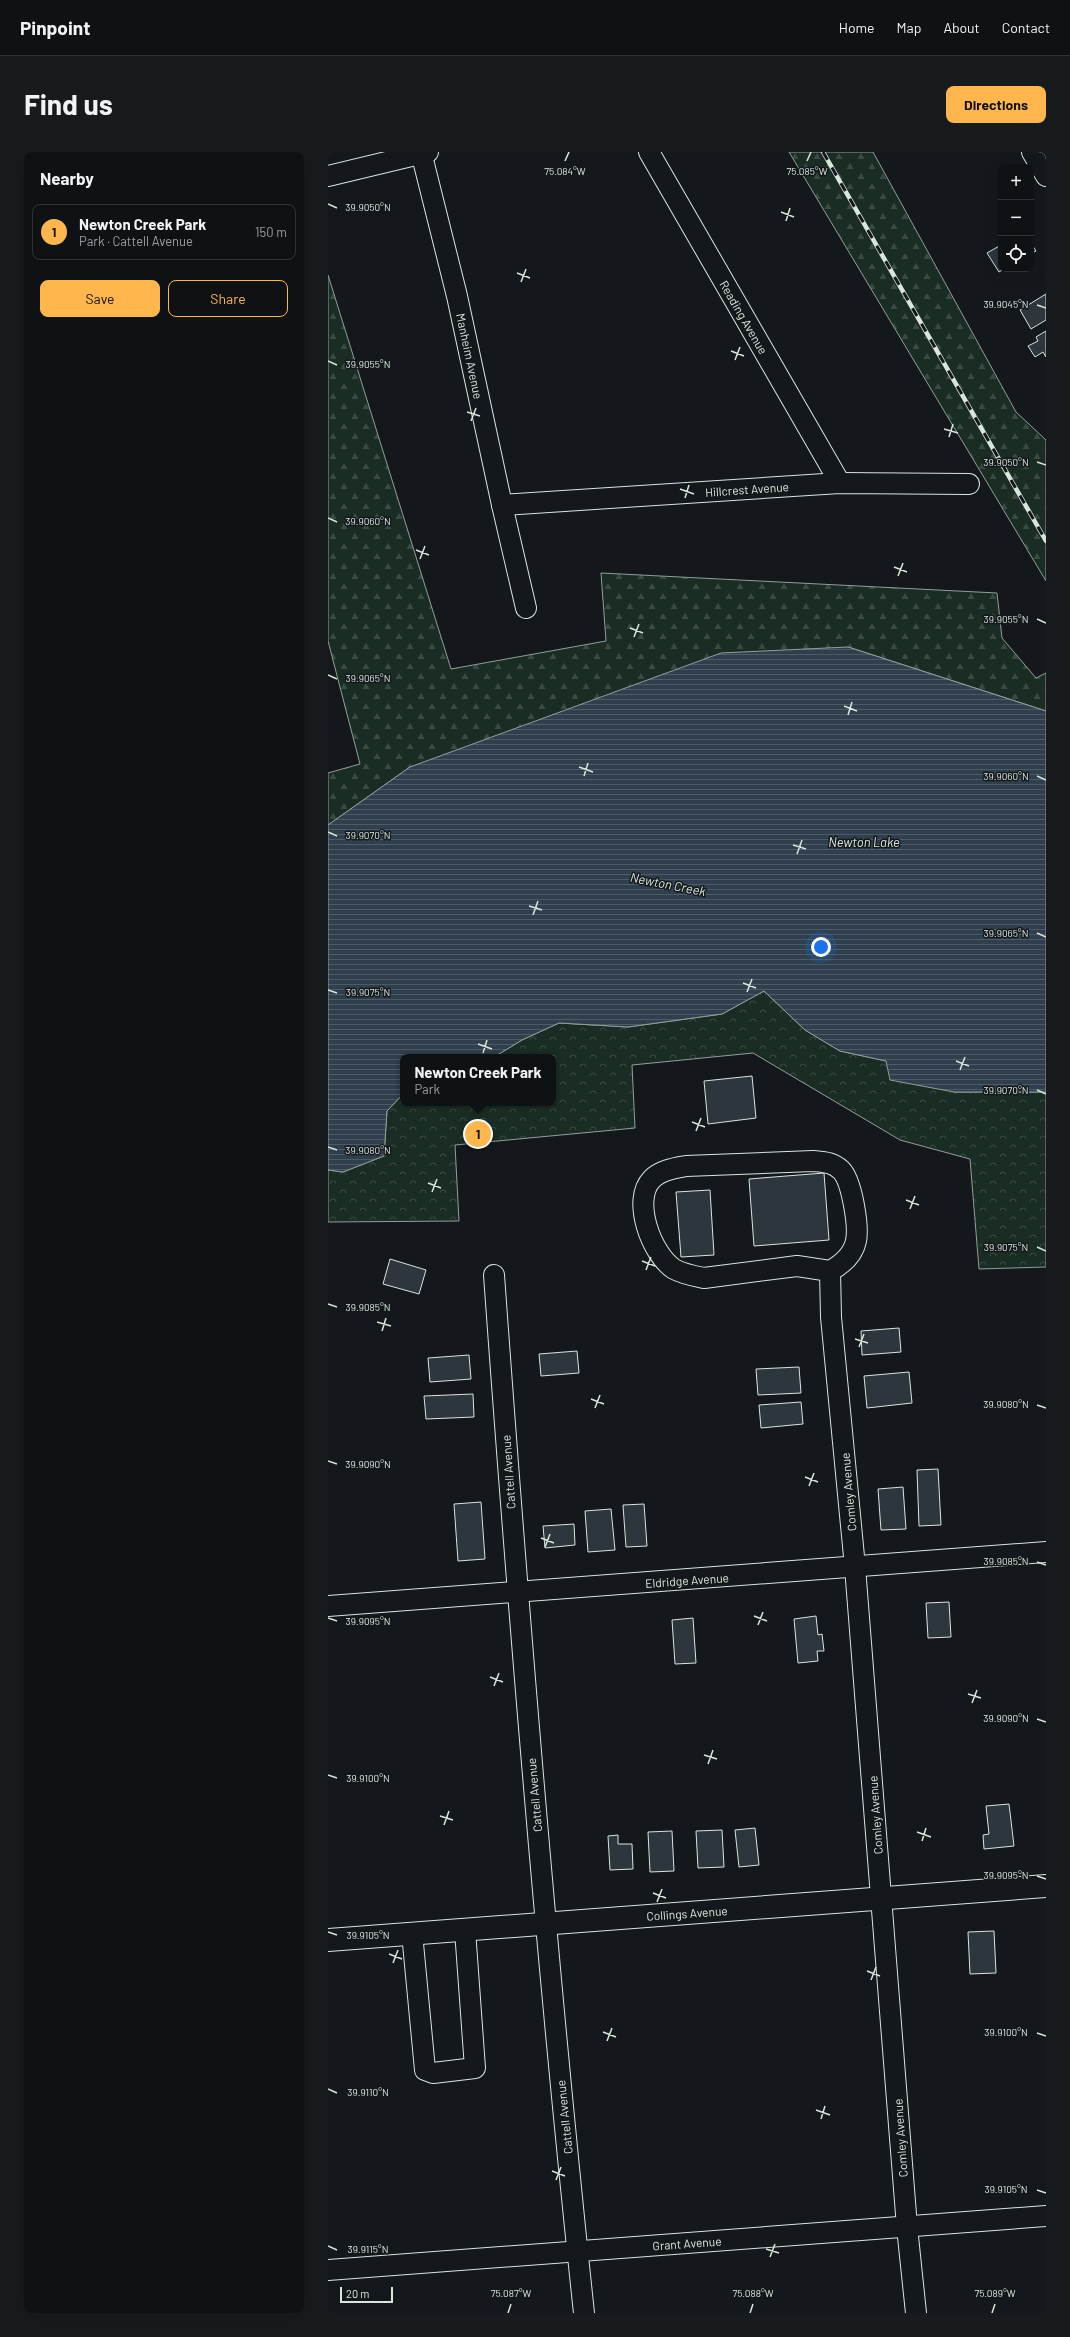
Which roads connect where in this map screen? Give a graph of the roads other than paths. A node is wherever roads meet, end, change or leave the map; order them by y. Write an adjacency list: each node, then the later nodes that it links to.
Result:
1 (649, 152): 6 (street, Reading Avenue)
2 (1032, 152): 5 (street)
3 (424, 153): 4 (street); 8 (street, Manheim Avenue)
4 (328, 176)
5 (1046, 176)
6 (840, 483): 7 (street, Hillcrest Avenue); 8 (street, Hillcrest Avenue)
7 (969, 484)
8 (502, 505): 9 (street, Manheim Avenue)
9 (526, 608)
10 (830, 1271): 10 (street); 13 (street, Comley Avenue)
11 (494, 1275): 14 (street, Cattell Avenue)
12 (1046, 1552): 13 (street, Eldridge Avenue)
13 (855, 1567): 14 (street, Eldridge Avenue); 17 (street, Comley Avenue)
14 (516, 1593): 15 (street, Eldridge Avenue); 18 (street, Cattell Avenue)
15 (328, 1606)
16 (1046, 1886): 17 (main road, Collings Avenue)
17 (881, 1898): 18 (main road, Collings Avenue); 23 (street, Comley Avenue)
18 (545, 1924): 19 (main road, Collings Avenue); 24 (street, Cattell Avenue)
19 (465, 1930): 20 (main road, Collings Avenue); 20 (street)
20 (412, 1934): 21 (main road, Collings Avenue)
21 (328, 1940)
22 (1046, 2216): 23 (street, Grant Avenue)
23 (907, 2227): 24 (street, Grant Avenue); 27 (street, Comley Avenue)
24 (577, 2251): 25 (street, Grant Avenue); 26 (street, Cattell Avenue)
25 (328, 2270)
26 (584, 2313)
27 (916, 2313)

